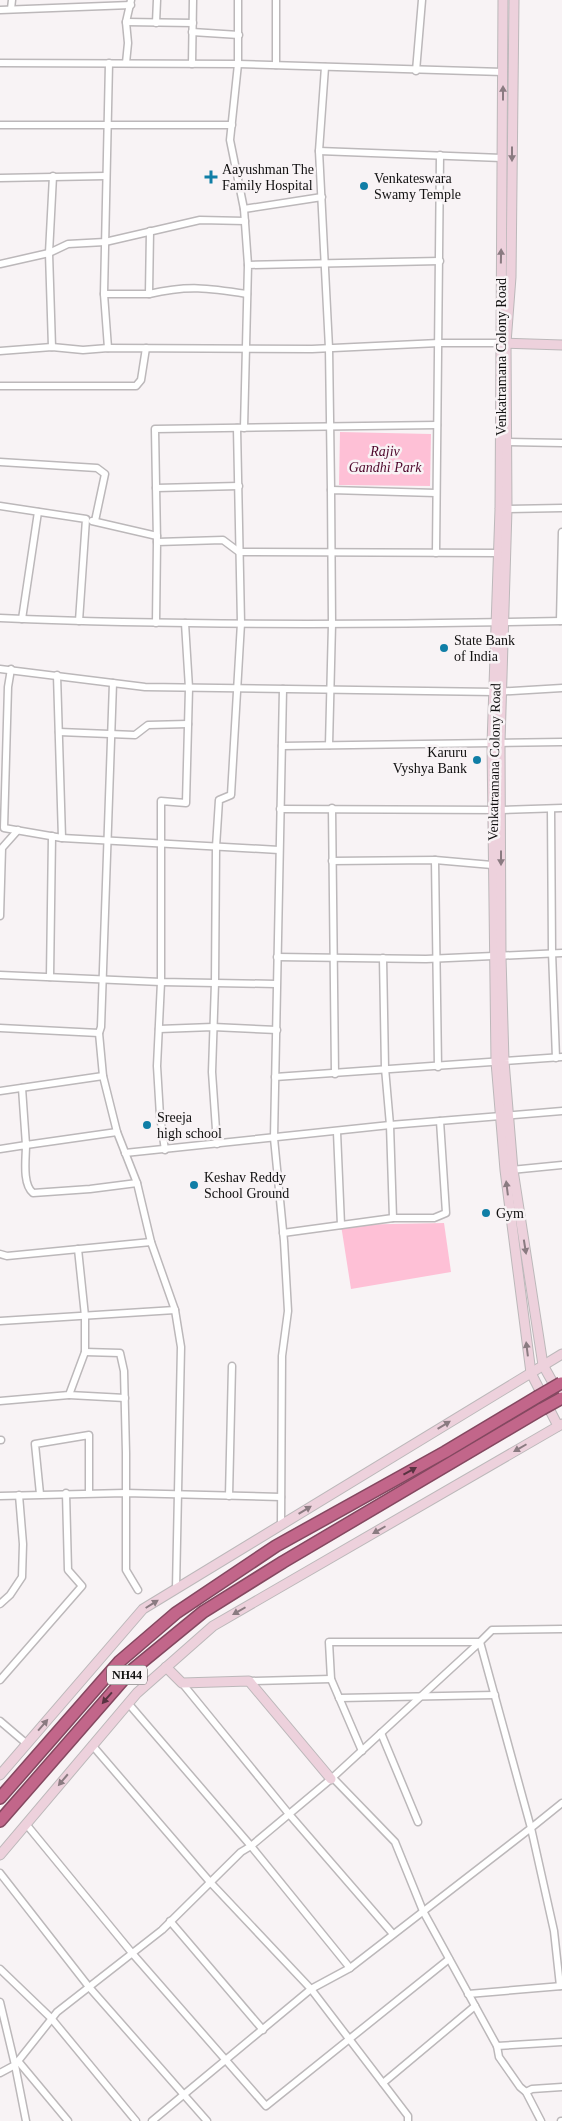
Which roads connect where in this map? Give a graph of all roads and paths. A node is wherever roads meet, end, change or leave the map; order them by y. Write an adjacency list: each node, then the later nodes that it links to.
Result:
1 (12, 0): 13 (street)
2 (52, 0): 11 (street)
3 (157, 0): 15 (street)
4 (193, 0): 16 (street)
5 (238, 0): 18 (street)
6 (276, 0): 24 (street)
7 (422, 0): 26 (street)
8 (503, 0): 27 (main road, Venkatramana Colony Road)
9 (514, 0): 51 (main road, one-way to 51)
10 (131, 3): 11 (street); 14 (street)
11 (52, 8): 13 (street)
12 (0, 10): 13 (street)
13 (12, 10)
14 (126, 22): 15 (street); 20 (street)
15 (156, 23): 16 (street)
16 (193, 24): 17 (street)
17 (192, 32): 18 (street); 22 (street)
18 (239, 35): 23 (street)
19 (109, 63): 20 (street); 21 (street); 29 (street)
20 (126, 63): 22 (street)
21 (0, 64)
22 (192, 64): 23 (street)
23 (238, 64): 24 (street); 30 (street)
24 (276, 65): 25 (street)
25 (325, 67): 26 (street); 31 (street)
26 (416, 70): 27 (street)
27 (503, 72): 33 (main road, Venkatramana Colony Road, one-way to 27)
28 (0, 124): 29 (street)
29 (107, 125): 30 (street); 35 (street)
30 (232, 125): 38 (street)
31 (319, 151): 32 (street); 37 (street)
32 (440, 155): 33 (street); 43 (street)
33 (502, 158): 51 (main road, Venkatramana Colony Road, one-way to 33)
34 (53, 176): 35 (street); 36 (street); 42 (street)
35 (106, 176): 41 (street)
36 (0, 178)
37 (322, 198): 38 (street); 45 (street)
38 (244, 209): 39 (street)
39 (245, 221): 40 (street); 46 (street)
40 (150, 230): 41 (street); 48 (street)
41 (104, 242): 42 (street); 47 (street)
42 (49, 253): 44 (street); 53 (street)
43 (440, 261): 45 (street); 50 (street)
44 (0, 264)
45 (323, 264): 46 (street); 57 (street)
46 (248, 265): 49 (street)
47 (104, 294): 48 (street); 54 (street)
48 (149, 294): 49 (street)
49 (247, 294): 56 (street)
50 (439, 343): 51 (street); 57 (street); 60 (street)
51 (503, 343): 52 (main road); 63 (main road); 72 (main road, Venkatramana Colony Road)
52 (562, 345)
53 (52, 347): 54 (street); 58 (street)
54 (108, 348): 55 (street)
55 (146, 348): 56 (street); 59 (street)
56 (245, 348): 57 (street); 62 (street)
57 (329, 348): 61 (street)
58 (0, 351)
59 (0, 386)
60 (437, 425): 61 (street); 69 (street)
61 (331, 426): 62 (street); 68 (street)
62 (240, 428): 66 (street); 67 (street)
63 (507, 442): 64 (street); 72 (main road)
64 (562, 443)
65 (0, 462): 75 (street)
66 (238, 486): 67 (street); 78 (street)
67 (156, 488): 77 (street)
68 (331, 490): 69 (street); 79 (street)
69 (436, 493): 80 (street)
70 (0, 506): 73 (street)
71 (562, 508): 72 (street)
72 (504, 509): 81 (main road, Venkatramana Colony Road); 90 (main road)
73 (38, 512): 74 (street); 83 (street)
74 (86, 519): 75 (street); 84 (street)
75 (95, 521): 77 (street)
76 (562, 532): 85 (street)
77 (157, 539): 78 (street); 86 (street)
78 (239, 552): 79 (street); 88 (street)
79 (332, 552): 80 (street); 89 (street)
80 (436, 553): 81 (street)
81 (499, 553): 90 (main road, Venkatramana Colony Road)
82 (0, 618): 83 (street)
83 (22, 619): 84 (street)
84 (79, 621): 86 (street)
85 (561, 622): 90 (street)
86 (156, 623): 87 (street)
87 (185, 623): 88 (street); 95 (street)
88 (241, 623): 89 (street); 97 (street)
89 (332, 624): 90 (street); 99 (street)
90 (501, 624): 100 (main road, Venkatramana Colony Road)
91 (0, 669): 92 (street)
92 (11, 669): 93 (street); 113 (street)
93 (57, 675): 94 (street); 102 (street)
94 (113, 683): 95 (street); 103 (street)
95 (189, 688): 97 (street); 101 (street)
96 (562, 688): 100 (street)
97 (237, 689): 98 (street); 118 (street)
98 (283, 689): 99 (street); 107 (street)
99 (331, 690): 100 (street); 106 (street)
100 (499, 691): 105 (main road, Venkatramana Colony Road)
101 (188, 724): 103 (street); 117 (street)
102 (59, 732): 103 (street); 115 (street)
103 (111, 734): 116 (street)
104 (562, 742): 105 (street)
105 (496, 744): 106 (street); 112 (main road, Venkatramana Colony Road)
106 (329, 745): 107 (street)
107 (282, 746): 110 (street)
108 (332, 808): 110 (street); 112 (street); 121 (street)
109 (562, 808): 111 (street)
110 (280, 809): 119 (street)
111 (551, 809): 112 (street); 124 (street)
112 (496, 810): 122 (main road, Venkatramana Colony Road); 127 (main road, one-way to 127)
113 (18, 830): 114 (street); 123 (street)
114 (52, 836): 115 (street); 132 (street)
115 (62, 838): 116 (street)
116 (106, 841): 117 (street); 133 (street)
117 (160, 844): 118 (street); 134 (street)
118 (216, 847): 119 (street); 135 (street)
119 (279, 850): 126 (street)
120 (434, 860): 121 (street); 122 (street); 130 (street)
121 (332, 861): 128 (street)
122 (492, 865): 127 (main road, Venkatramana Colony Road)
123 (0, 916)
124 (552, 952): 125 (street); 127 (street); 142 (street)
125 (562, 953)
126 (277, 957): 128 (street); 136 (street)
127 (497, 957): 130 (street); 143 (main road, Venkatramana Colony Road)
128 (332, 958): 129 (street); 146 (street)
129 (383, 958): 130 (street); 145 (street)
130 (435, 958): 144 (street)
131 (0, 975): 132 (street)
132 (50, 977): 133 (street)
133 (101, 979): 134 (street); 141 (street)
134 (161, 982): 135 (street); 139 (street)
135 (215, 982): 136 (street); 138 (street)
136 (276, 984): 140 (street)
137 (0, 1028): 141 (street)
138 (213, 1028): 139 (street); 140 (street); 158 (street)
139 (159, 1029): 161 (street)
140 (277, 1030): 148 (street)
141 (99, 1034): 147 (street)
142 (559, 1058): 143 (street)
143 (500, 1062): 144 (street); 152 (main road, Venkatramana Colony Road)
144 (438, 1066): 145 (street)
145 (385, 1068): 146 (street); 154 (street)
146 (335, 1074): 148 (street)
147 (103, 1076): 149 (street); 155 (street)
148 (275, 1077): 157 (street)
149 (22, 1088): 150 (street); 159 (street)
150 (0, 1091)
151 (562, 1111): 152 (street)
152 (503, 1116): 153 (street); 164 (main road, Venkatramana Colony Road)
153 (440, 1121): 154 (street); 166 (street)
154 (390, 1125): 156 (street); 166 (street)
155 (117, 1132): 159 (street); 162 (street)
156 (337, 1132): 157 (street); 167 (street)
157 (274, 1138): 158 (street); 168 (street)
158 (217, 1144): 161 (street)
159 (26, 1145): 160 (street); 165 (street)
160 (0, 1149)
161 (165, 1150): 162 (street)
162 (125, 1153): 165 (street)
163 (562, 1165): 164 (street)
164 (509, 1170): 177 (main road, one-way to 177); 179 (main road, Venkatramana Colony Road, one-way to 164)
165 (137, 1183): 169 (street)
166 (393, 1218): 167 (street)
167 (341, 1225): 168 (street)
168 (283, 1233): 194 (street)
169 (151, 1242): 170 (street); 172 (street)
170 (78, 1249): 171 (street); 173 (street)
171 (0, 1254)
172 (175, 1310): 173 (street); 190 (street)
173 (85, 1316): 174 (street); 175 (street)
174 (0, 1321)
175 (85, 1352): 181 (street); 182 (street)
176 (562, 1354): 177 (main road)
177 (543, 1365): 179 (main road); 183 (main road)
178 (232, 1366): 193 (street)
179 (530, 1373): 185 (main road, Venkatramana Colony Road); 195 (main road, one-way to 179)
180 (562, 1383): 217 (highway, NH44, one-way to 180, bridge)
181 (70, 1395): 182 (street); 184 (street)
182 (124, 1398): 187 (street)
183 (562, 1399): 220 (highway, NH44, one-way to 220, bridge)
184 (0, 1401)
185 (560, 1425): 201 (main road, one-way to 201)
186 (88, 1493): 187 (street); 188 (street); 189 (street)
187 (125, 1493): 190 (street); 197 (street)
188 (40, 1494): 189 (street); 191 (street)
189 (66, 1494): 203 (street)
190 (178, 1494): 193 (street); 196 (street)
191 (20, 1495): 192 (street); 198 (street)
192 (0, 1496)
193 (229, 1496): 194 (street)
194 (281, 1497): 195 (street)
195 (281, 1524): 196 (main road)
196 (176, 1589): 212 (main road, one-way to 196)
197 (138, 1590)
198 (0, 1604)
199 (562, 1629): 200 (street)
200 (480, 1642): 202 (street); 206 (street); 208 (street)
201 (166, 1667): 205 (main road); 209 (main road)
202 (331, 1679): 204 (street); 207 (street)
203 (0, 1680)
204 (248, 1681): 205 (main road); 216 (main road)
205 (182, 1683): 219 (street)
206 (495, 1695): 208 (street); 223 (street)
207 (339, 1698): 208 (street); 214 (street)
208 (419, 1698): 211 (street)
209 (128, 1703): 213 (main road); 224 (street)
210 (0, 1721): 212 (street)
211 (381, 1733): 214 (street); 221 (street)
212 (27, 1744): 215 (main road)
213 (92, 1745): 222 (main road, one-way to 222); 227 (street)
214 (362, 1751): 216 (street)
215 (0, 1775)
216 (332, 1778): 219 (street); 228 (street)
217 (0, 1798)
218 (562, 1803): 223 (street)
219 (289, 1814): 224 (street); 230 (street)
220 (0, 1821)
221 (418, 1822)
222 (26, 1824): 225 (main road); 231 (street)
223 (531, 1828): 228 (street); 235 (street)
224 (251, 1846): 227 (street); 233 (street)
225 (0, 1855)
226 (0, 1873): 236 (street)
227 (210, 1882): 229 (street); 237 (street)
228 (423, 1911): 230 (street); 232 (street)
229 (170, 1922): 231 (street); 242 (street)
230 (393, 1934): 233 (street)
231 (132, 1953): 236 (street); 246 (street)
232 (449, 1959): 238 (street); 243 (street)
233 (350, 1968): 237 (street)
234 (0, 1970): 241 (street)
235 (561, 1986): 238 (street)
236 (89, 1987): 241 (street); 252 (street)
237 (311, 1989): 242 (street); 243 (street)
238 (468, 1994): 240 (street)
239 (0, 2002): 247 (street)
240 (475, 2006): 245 (street); 249 (street)
241 (51, 2018): 247 (street); 255 (street)
242 (263, 2030): 246 (street)
243 (350, 2040): 246 (street); 249 (street)
244 (562, 2042): 245 (street)
245 (497, 2046): 251 (street)
246 (227, 2060): 252 (street)
247 (17, 2063): 248 (street); 253 (street); 254 (street)
248 (0, 2073)
249 (383, 2083): 258 (street)
250 (562, 2087): 251 (street)
251 (526, 2092): 259 (street)
252 (184, 2095): 256 (street); 257 (street)
253 (26, 2121)
254 (68, 2121)
255 (136, 2121)
256 (152, 2121)
257 (207, 2121)
258 (408, 2121)
259 (541, 2121)

